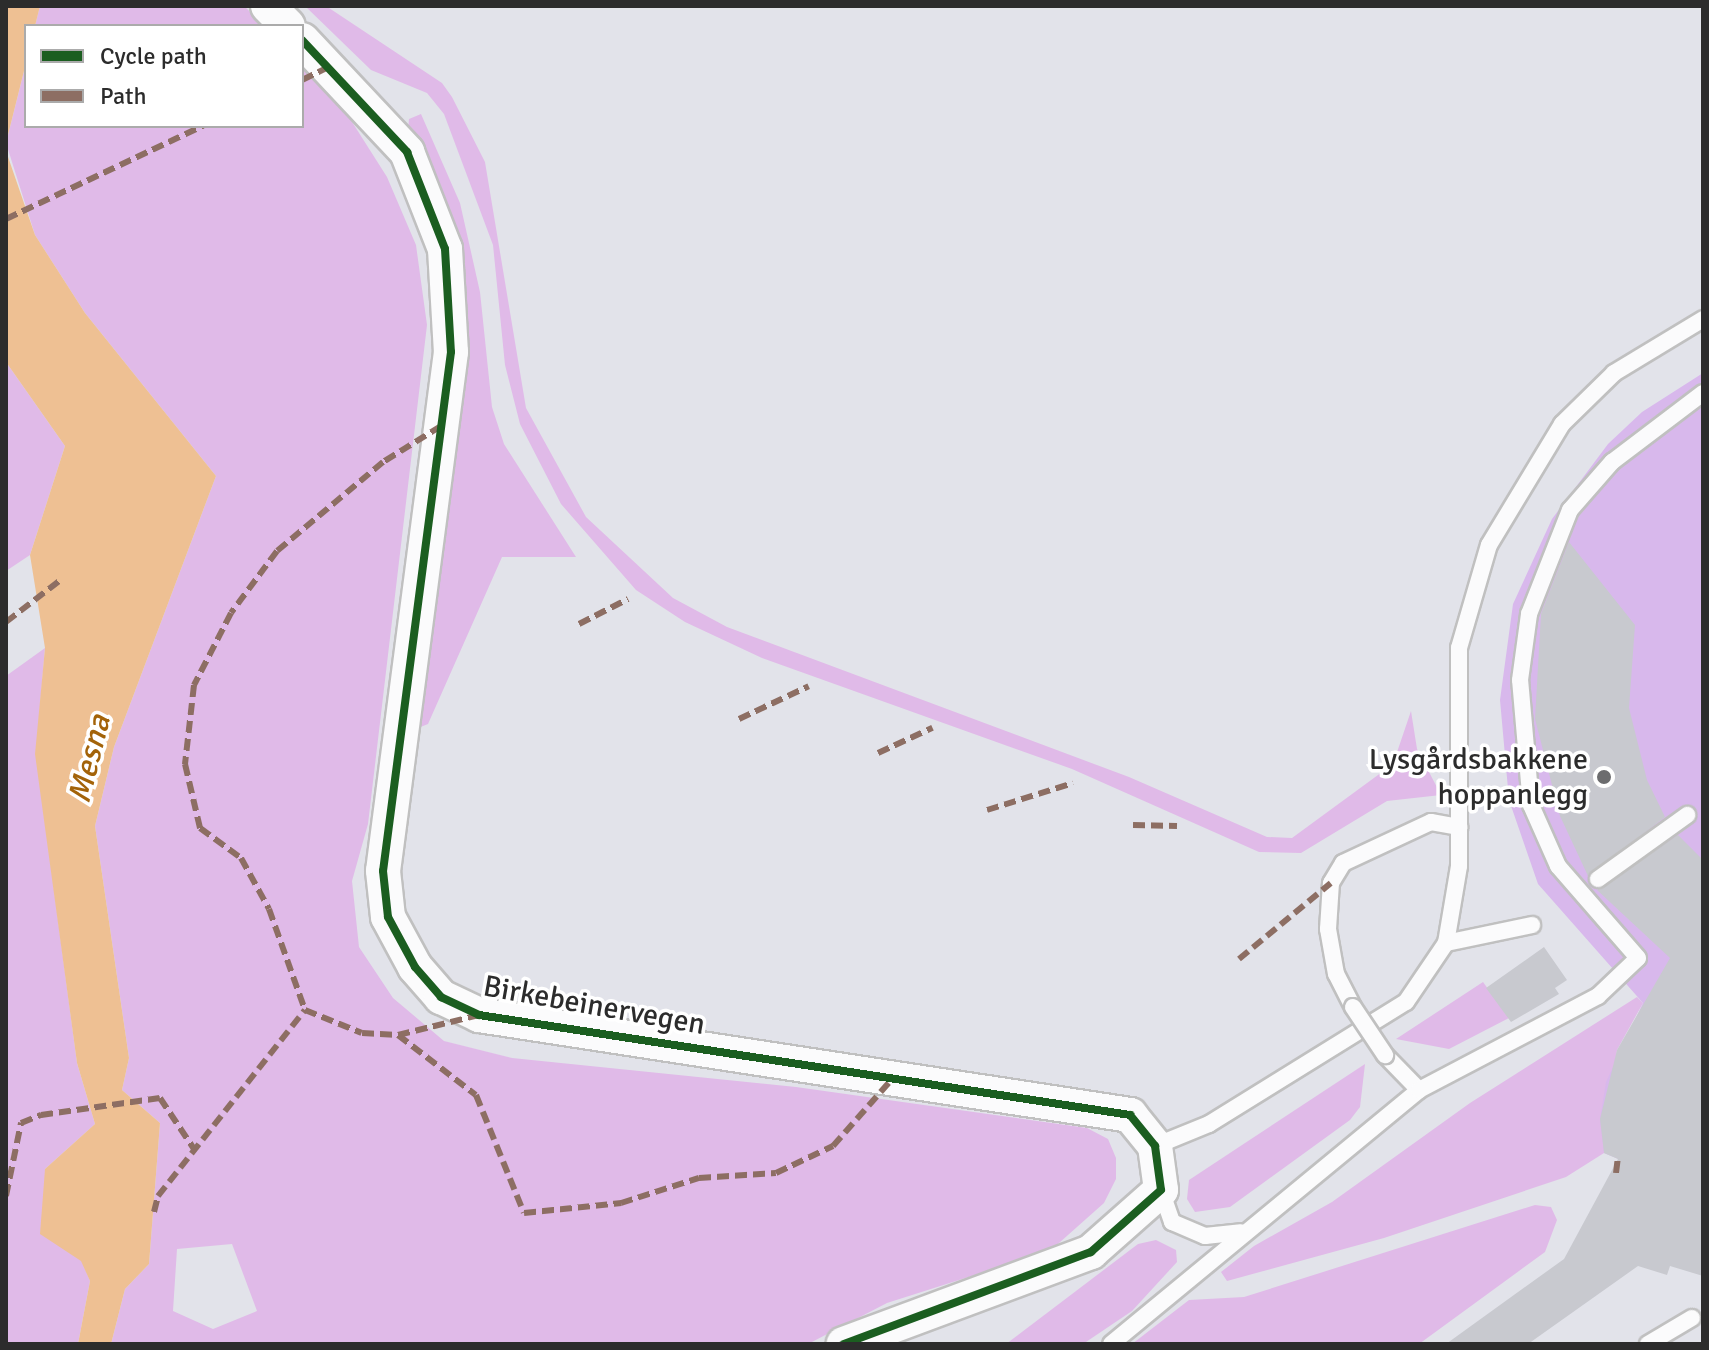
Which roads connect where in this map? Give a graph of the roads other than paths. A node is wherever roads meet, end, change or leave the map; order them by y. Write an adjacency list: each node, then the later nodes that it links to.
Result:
1 (268, 6): 2 (street)
2 (286, 24)
3 (304, 42): 12 (street, Birkebeinervegen)
4 (1703, 319): 7 (lane)
5 (1703, 393): 11 (lane)
6 (1687, 815): 8 (lane)
7 (1460, 827): 10 (lane); 11 (lane, bridge)
8 (1598, 879)
9 (1532, 925): 10 (lane)
10 (1446, 943): 12 (lane)
11 (1419, 1090): 14 (lane)
12 (1155, 1146): 13 (street)
13 (1161, 1190): 14 (lane); 16 (street)
14 (1242, 1232): 17 (lane)
15 (1692, 1318): 18 (lane)
16 (844, 1344)
17 (1111, 1344)
18 (1648, 1344)

